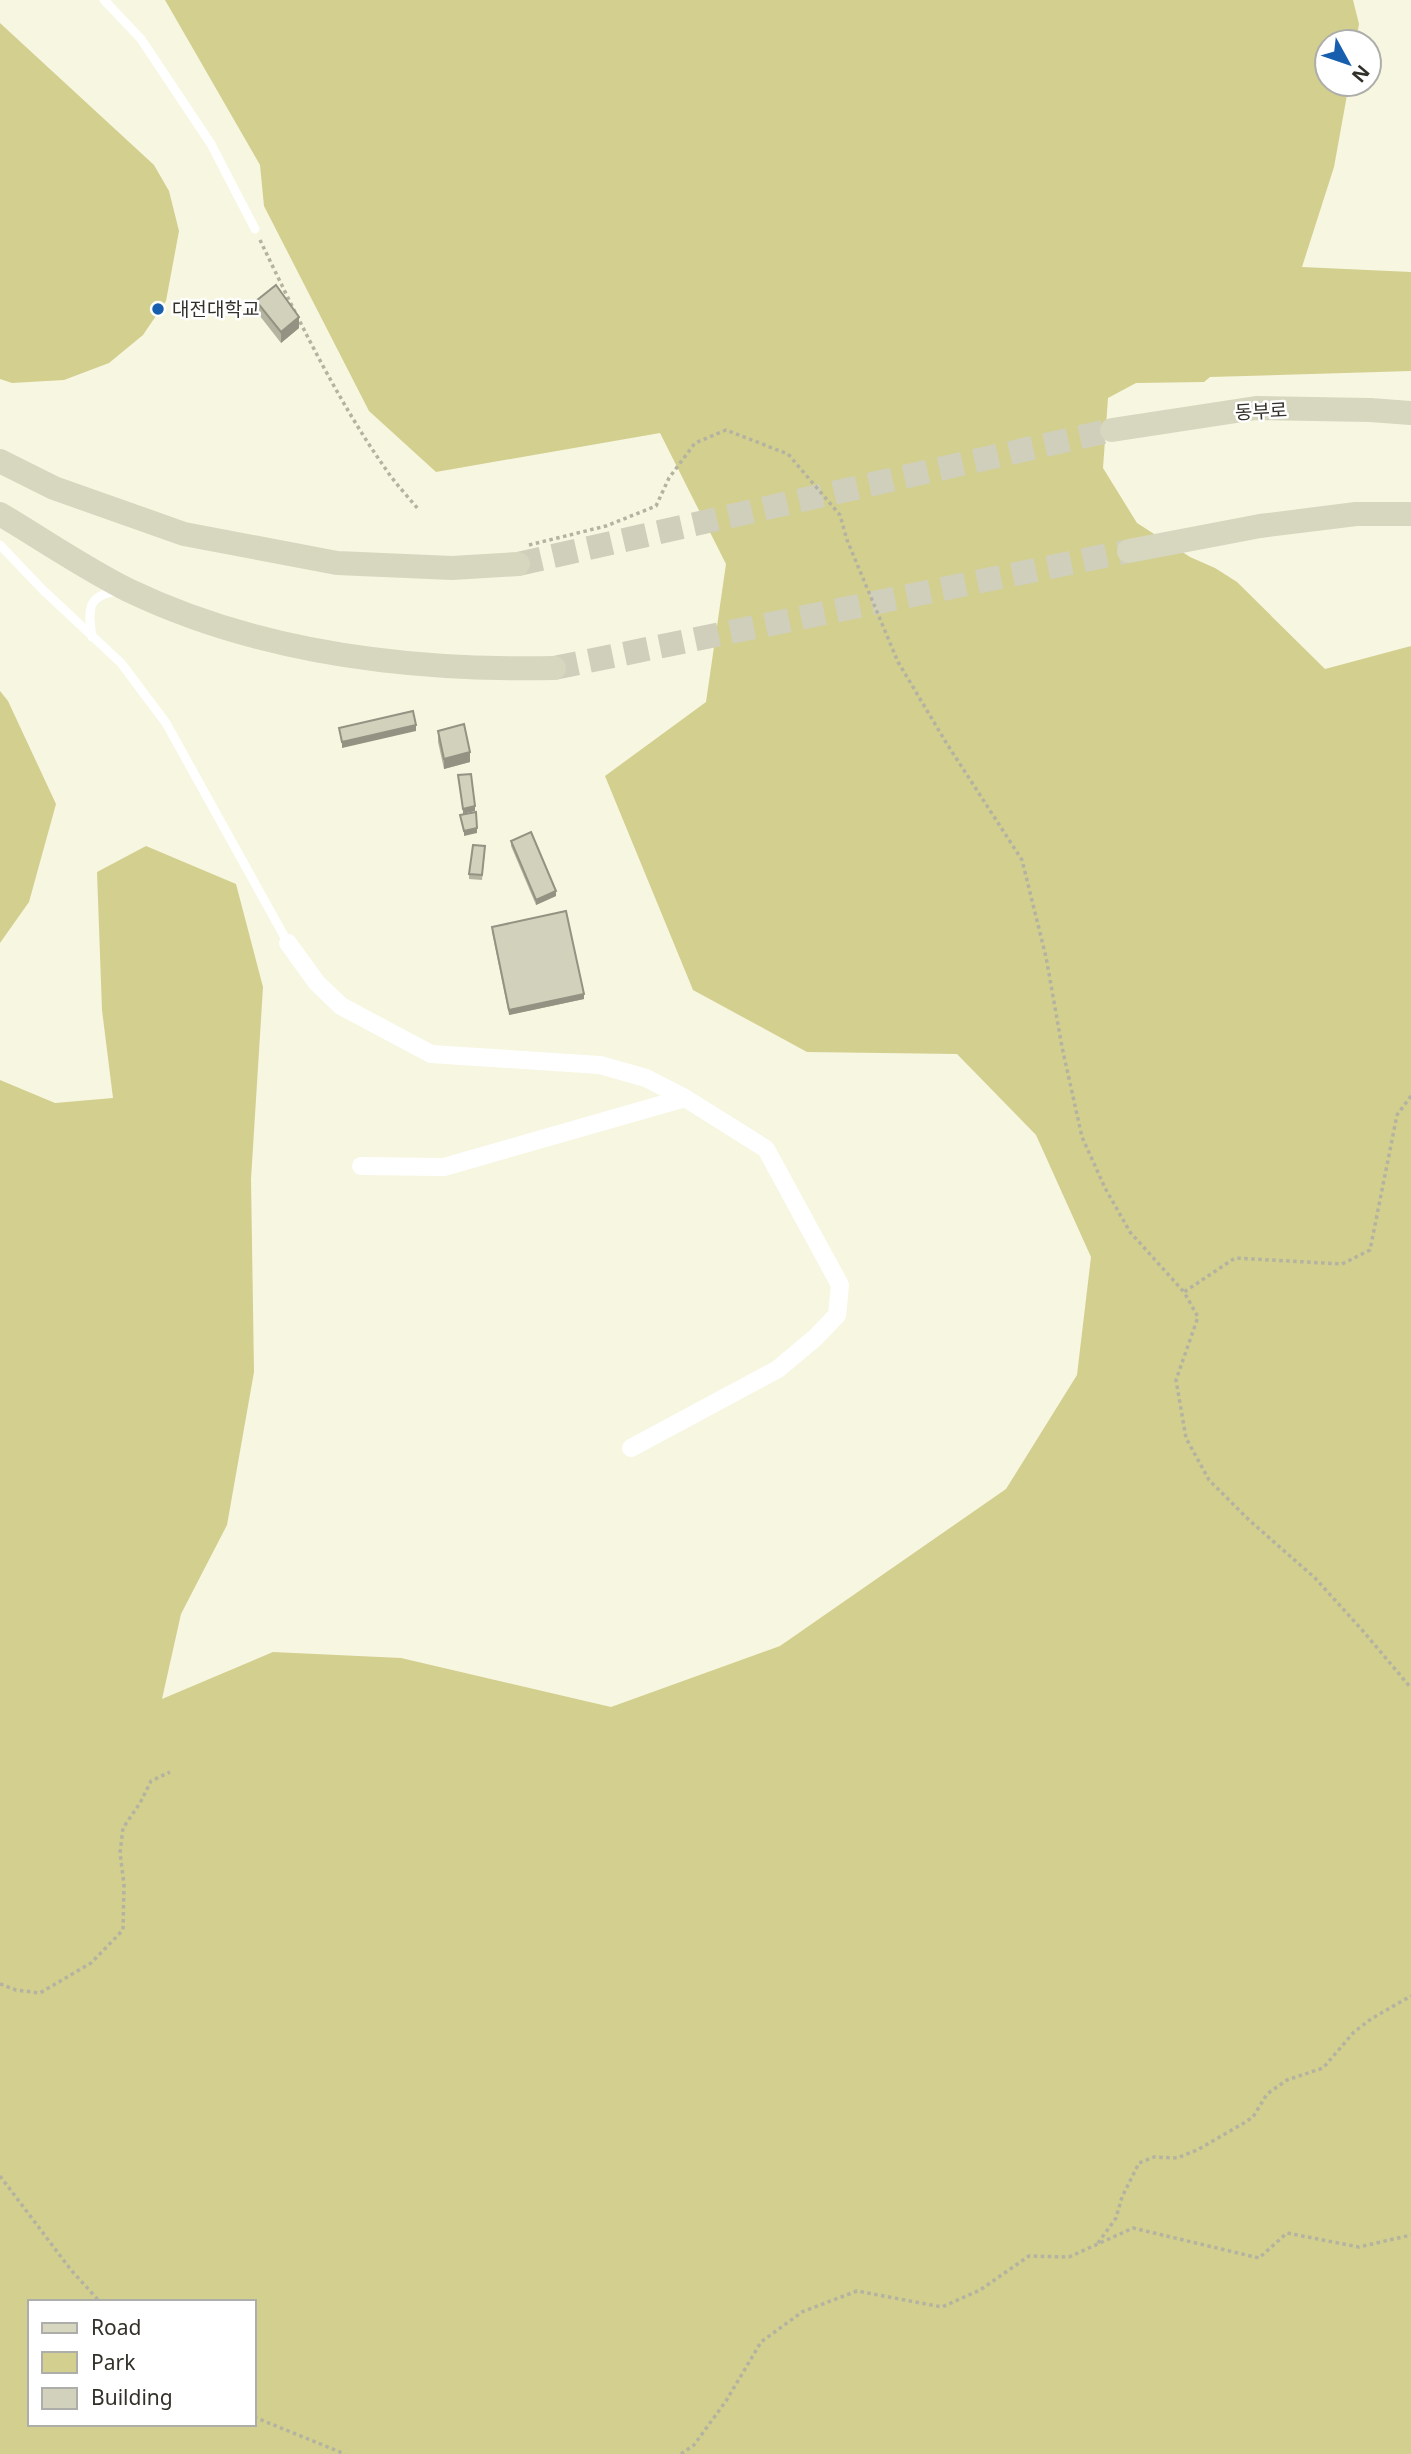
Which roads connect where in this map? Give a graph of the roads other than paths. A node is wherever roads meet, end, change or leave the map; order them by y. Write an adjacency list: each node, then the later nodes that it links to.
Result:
1 (104, 0): 2 (lane)
2 (255, 229)
3 (1411, 414): 4 (main road, 동부로)
4 (1112, 430)
5 (0, 461): 10 (main road)
6 (0, 514): 11 (main road)
7 (1411, 514): 9 (main road)
8 (0, 545): 12 (lane)
9 (1129, 551)
10 (520, 556)
11 (128, 589): 12 (lane); 13 (main road)
12 (92, 637): 14 (lane)
13 (554, 668)
14 (288, 943): 15 (street)
15 (685, 1098): 16 (street); 17 (street)
16 (361, 1166)
17 (631, 1448)

